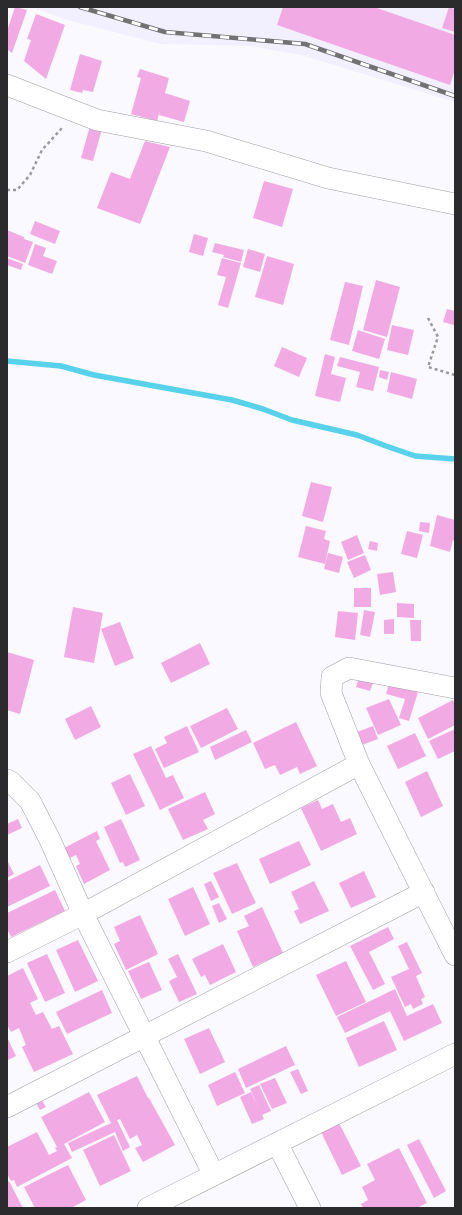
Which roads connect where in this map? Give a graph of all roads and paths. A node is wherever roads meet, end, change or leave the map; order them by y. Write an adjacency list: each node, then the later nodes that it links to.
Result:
1 (7, 85): 2 (street)
2 (78, 113): 3 (path); 4 (street)
3 (7, 190)
4 (455, 204)
5 (428, 318): 6 (path)
6 (455, 375)
7 (455, 688): 8 (street)
8 (359, 764): 10 (street); 11 (street)
9 (7, 780): 11 (street)
10 (424, 892): 13 (street); 14 (street)
11 (83, 914): 12 (street); 14 (street)
12 (7, 952)
13 (455, 955)
14 (145, 1037): 16 (street); 18 (street)
15 (455, 1054): 17 (street)
16 (7, 1107)
17 (277, 1143): 18 (street); 20 (street)
18 (214, 1175): 19 (street)
19 (148, 1208)
20 (310, 1208)

